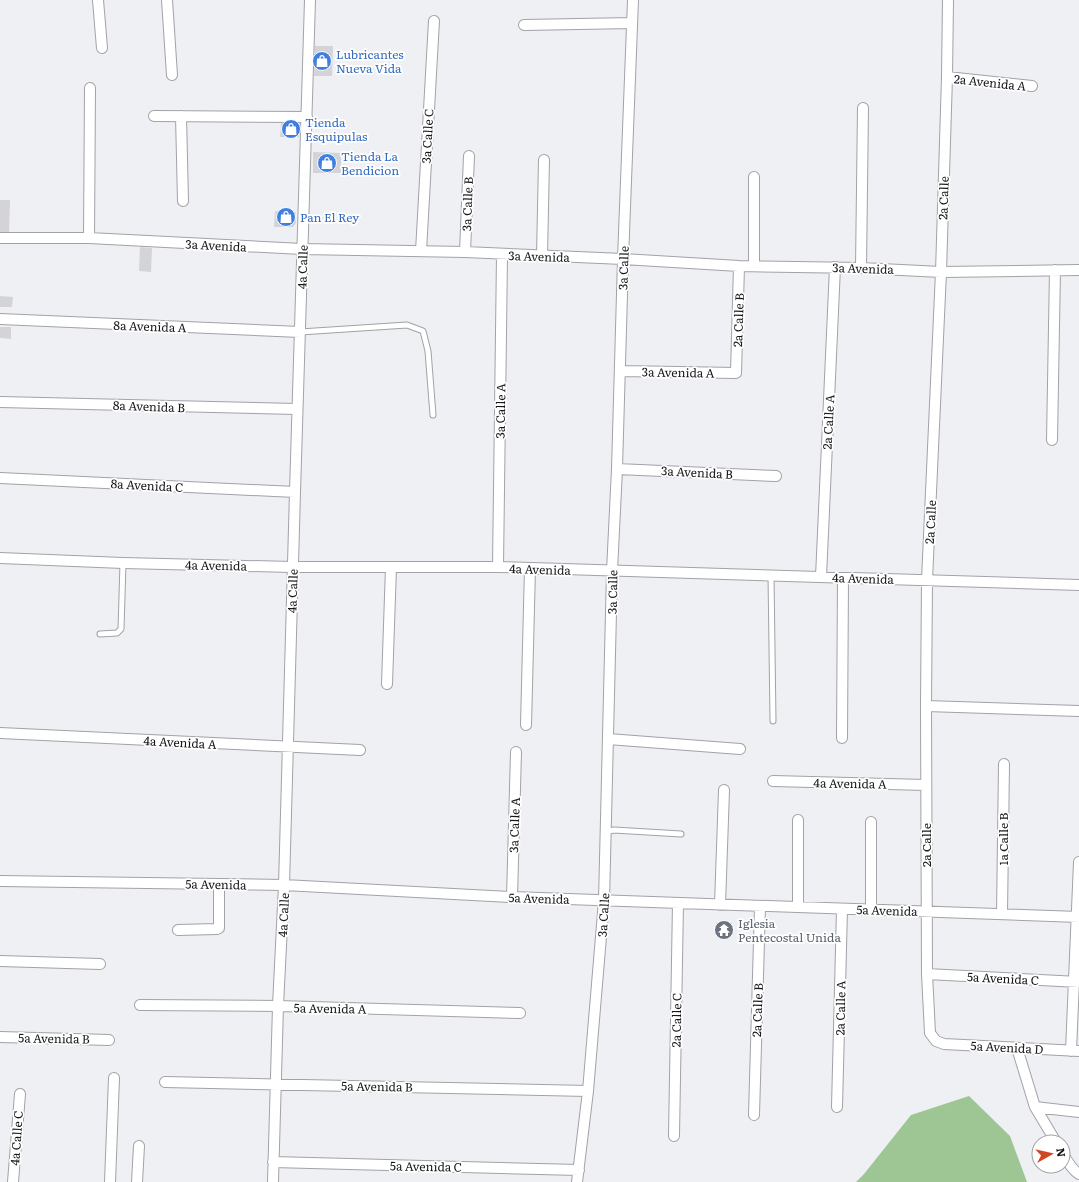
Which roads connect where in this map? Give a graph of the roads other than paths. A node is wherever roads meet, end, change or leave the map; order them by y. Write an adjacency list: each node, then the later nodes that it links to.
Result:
1 (98, 0): 9 (street)
2 (167, 0): 10 (street)
3 (310, 0): 17 (street, 4a Calle)
4 (633, 0): 7 (street, 3a Calle)
5 (948, 0): 11 (street, 2a Calle)
6 (434, 21): 25 (street, 3a Calle C)
7 (632, 23): 8 (street); 29 (street, 3a Calle)
8 (524, 25)
9 (102, 48)
10 (172, 75)
11 (947, 77): 12 (street, 2a Avenida A); 36 (street, 2a Calle)
12 (1032, 86)
13 (90, 88): 23 (street)
14 (863, 108): 33 (street)
15 (154, 116): 16 (street)
16 (181, 116): 17 (street); 21 (street)
17 (306, 117): 24 (street, 4a Calle)
18 (469, 156): 26 (street, 3a Calle B)
19 (544, 160): 28 (street)
20 (754, 177): 31 (street)
21 (183, 201)
22 (0, 238): 23 (street, 3a Avenida)
23 (89, 238): 24 (street, 3a Avenida)
24 (302, 249): 25 (street, 3a Avenida); 38 (street, 4a Calle)
25 (421, 250): 26 (street, 3a Avenida)
26 (465, 252): 27 (street, 3a Avenida)
27 (502, 255): 28 (street, 3a Avenida); 52 (street, 3a Calle A)
28 (542, 256): 29 (street, 3a Avenida)
29 (623, 259): 30 (street, 3a Avenida); 39 (street, 3a Calle)
30 (739, 266): 31 (street, 3a Avenida); 40 (street, 2a Calle B)
31 (754, 266): 32 (street, 3a Avenida)
32 (835, 267): 33 (street, 3a Avenida); 57 (street, 2a Calle A)
33 (862, 268): 36 (street, 3a Avenida)
34 (1055, 270): 35 (street, 3a Avenida); 36 (street, 3a Avenida); 44 (street)
35 (1079, 270)
36 (940, 272): 59 (street, 2a Calle)
37 (0, 319): 38 (street, 8a Avenida A)
38 (300, 332): 42 (street, 4a Calle); 43 (lane)
39 (620, 371): 40 (street, 3a Avenida A); 45 (street, 3a Calle)
40 (736, 373)
41 (0, 402): 42 (street, 8a Avenida B)
42 (297, 410): 48 (street, 4a Calle)
43 (433, 415)
44 (1052, 440)
45 (618, 468): 46 (street, 3a Avenida B); 55 (street, 3a Calle)
46 (776, 476)
47 (0, 478): 48 (street, 8a Avenida C)
48 (295, 492): 51 (street, 4a Calle)
49 (0, 558): 50 (street, 4a Avenida)
50 (123, 563): 51 (street, 4a Avenida); 61 (lane)
51 (292, 567): 53 (street, 4a Avenida); 70 (street, 4a Calle)
52 (498, 567): 53 (street, 4a Avenida); 54 (street, 4a Avenida)
53 (391, 568): 62 (street)
54 (530, 568): 55 (street, 4a Avenida); 66 (street)
55 (612, 571): 56 (street, 4a Avenida); 69 (street, 3a Calle)
56 (772, 576): 57 (street, 4a Avenida); 65 (lane)
57 (821, 577): 58 (street, 4a Avenida)
58 (843, 578): 59 (street, 4a Avenida); 68 (street)
59 (927, 580): 60 (street, 4a Avenida); 63 (street, 2a Calle)
60 (1079, 585)
61 (100, 634)
62 (387, 684)
63 (926, 706): 64 (street); 76 (street, 2a Calle)
64 (1079, 711)
65 (773, 720)
66 (526, 725)
67 (0, 733): 70 (street, 4a Avenida A)
68 (842, 738)
69 (608, 739): 71 (street); 80 (street, 3a Calle)
70 (287, 747): 72 (street, 4a Avenida A); 85 (street, 4a Calle)
71 (740, 749)
72 (360, 750)
73 (516, 752): 86 (street, 3a Calle A)
74 (1004, 764): 95 (street, 1a Calle B)
75 (773, 781): 76 (street, 4a Avenida A)
76 (926, 785): 94 (street, 2a Calle)
77 (724, 790): 89 (street)
78 (798, 820): 91 (street)
79 (871, 822): 93 (street)
80 (605, 832): 81 (lane); 87 (street, 3a Calle)
81 (681, 834)
82 (1079, 862): 96 (street)
83 (0, 881): 84 (street, 5a Avenida)
84 (219, 884): 85 (street, 5a Avenida); 97 (street)
85 (284, 885): 86 (street, 5a Avenida); 103 (street, 4a Calle)
86 (512, 897): 87 (street, 5a Avenida)
87 (604, 901): 88 (street, 5a Avenida); 113 (street, 3a Calle)
88 (678, 903): 89 (street, 5a Avenida); 120 (street, 2a Calle C)
89 (720, 904): 90 (street, 5a Avenida)
90 (760, 906): 91 (street, 5a Avenida); 118 (street, 2a Calle B)
91 (798, 907): 92 (street, 5a Avenida)
92 (842, 909): 93 (street, 5a Avenida); 115 (street, 2a Calle A)
93 (871, 910): 94 (street, 5a Avenida)
94 (926, 912): 95 (street, 5a Avenida); 100 (street, 2a Calle)
95 (1002, 914): 96 (street, 5a Avenida)
96 (1077, 917): 101 (street)
97 (178, 930)
98 (0, 961): 99 (street)
99 (100, 964)
100 (927, 974): 101 (street, 5a Avenida C); 107 (street, 2a Calle)
101 (1076, 981): 109 (street)
102 (140, 1005): 103 (street, 5a Avenida A)
103 (278, 1006): 104 (street, 5a Avenida A); 112 (street, 4a Calle)
104 (520, 1012)
105 (0, 1037): 106 (street, 5a Avenida B)
106 (109, 1040)
107 (936, 1042): 108 (street, 5a Avenida D)
108 (1017, 1048): 109 (street, 5a Avenida D); 116 (street)
109 (1075, 1051)
110 (114, 1078): 127 (street)
111 (165, 1082): 112 (street, 5a Avenida B)
112 (276, 1084): 113 (street, 5a Avenida B); 122 (street, 4a Calle)
113 (588, 1091): 124 (street, 3a Calle)
114 (20, 1094): 126 (street, 4a Calle C)
115 (837, 1107)
116 (1035, 1107): 117 (street); 119 (street)
117 (1079, 1112)
118 (754, 1115)
119 (1051, 1134)
120 (674, 1136)
121 (139, 1146): 128 (street)
122 (274, 1162): 124 (street, 5a Avenida C); 129 (street, 4a Calle)
123 (1071, 1164): 125 (street)
124 (579, 1170): 130 (street, 3a Calle)
125 (1078, 1173)
126 (13, 1182)
127 (110, 1182)
128 (138, 1182)
129 (273, 1182)
130 (578, 1182)

